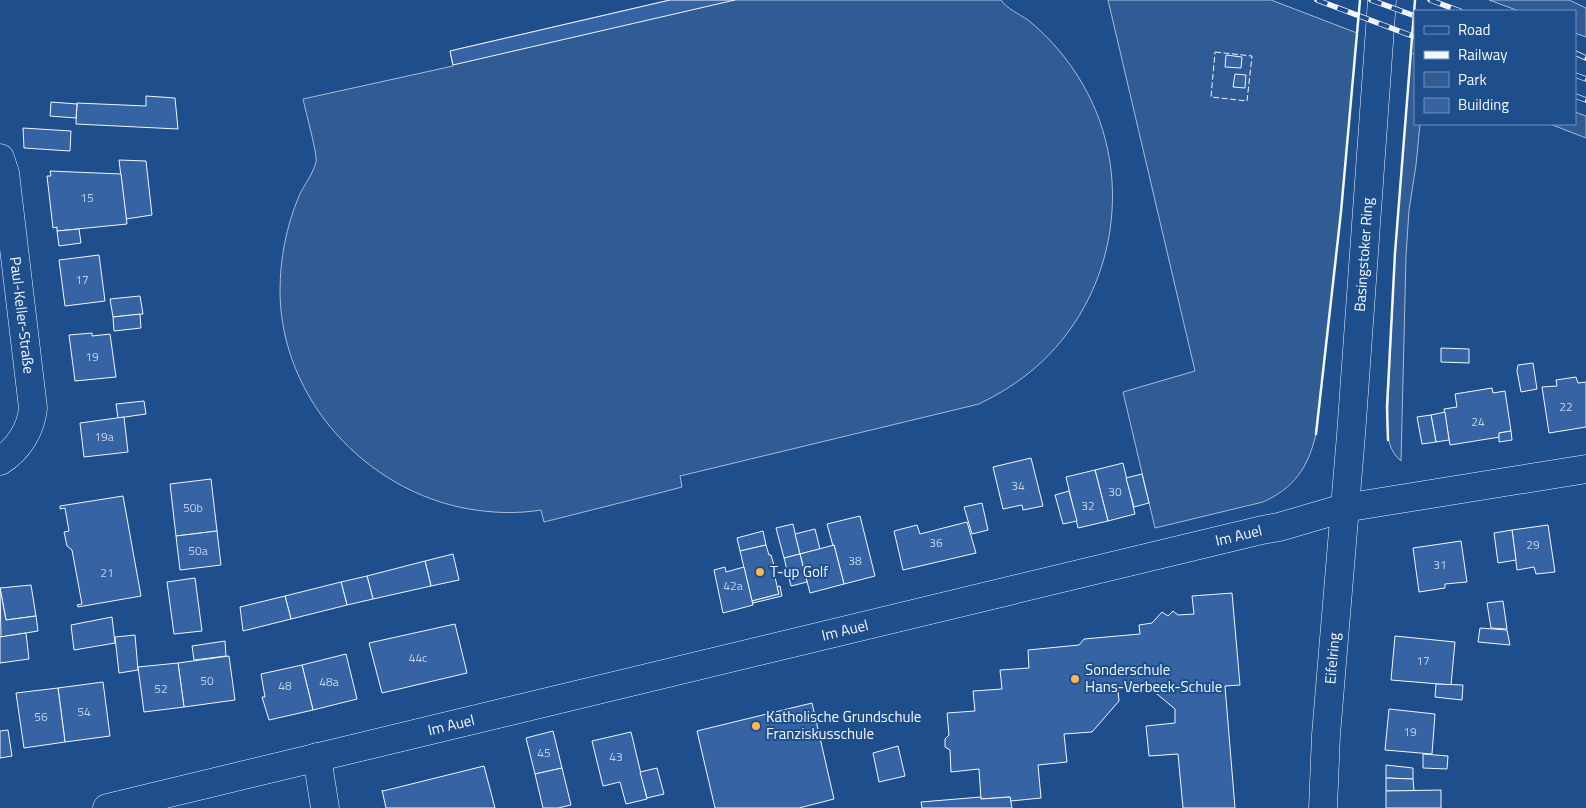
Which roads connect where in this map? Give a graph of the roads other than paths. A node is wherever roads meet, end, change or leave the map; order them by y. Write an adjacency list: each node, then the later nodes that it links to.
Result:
1 (1382, 0): 5 (street, Basingstoker Ring)
2 (0, 158): 3 (street, Paul-Keller-Straße)
3 (0, 461)
4 (1586, 469): 5 (street, Im Auel)
5 (1344, 508): 6 (street, Im Auel); 9 (street, Eifelring)
6 (317, 757): 7 (street, Im Auel); 8 (street)
7 (107, 808)
8 (325, 808)
9 (1323, 808)

